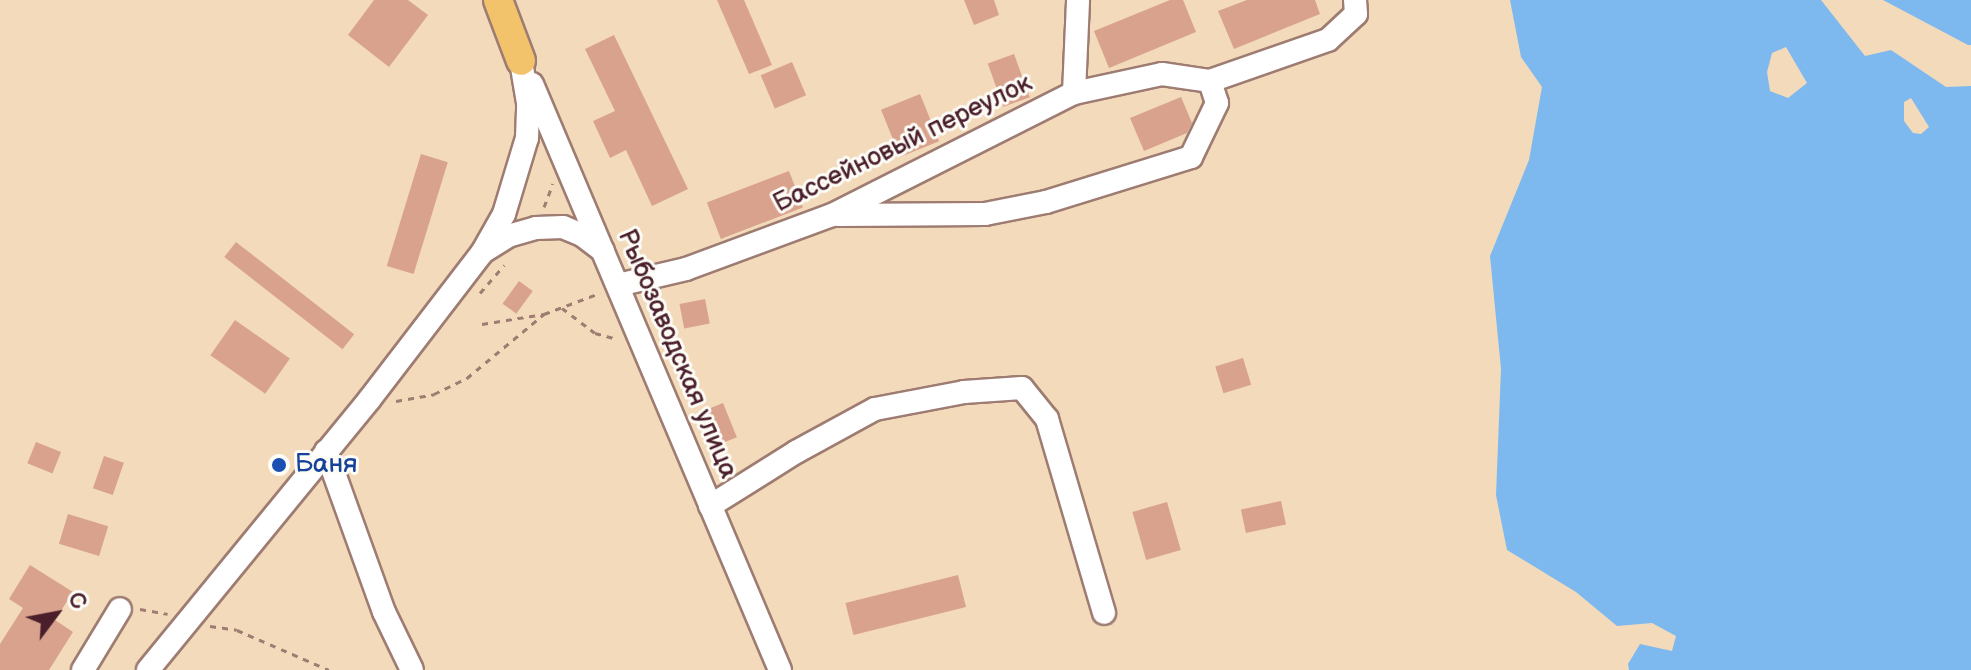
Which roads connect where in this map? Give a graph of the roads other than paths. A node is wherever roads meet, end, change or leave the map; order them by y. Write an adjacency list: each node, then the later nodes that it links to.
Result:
1 (498, 0): 4 (main road)
2 (1078, 0): 6 (street, Бассейновый переулок)
3 (1355, 0): 5 (street, Бассейновый переулок)
4 (521, 61): 8 (street, Рыбозаводская улица); 9 (street)
5 (1210, 81): 6 (street, Бассейновый переулок); 7 (street)
6 (1074, 93): 7 (street, Бассейновый переулок)
7 (832, 215): 10 (street, Бассейновый переулок)
8 (604, 251): 9 (street); 10 (street, Рыбозаводская улица)
9 (482, 253): 11 (street)
10 (618, 285): 12 (street, Рыбозаводская улица)
11 (326, 451): 16 (street); 17 (street)
12 (710, 506): 14 (street); 18 (street, Рыбозаводская улица)
13 (120, 609): 15 (street)
14 (1104, 613)
15 (85, 669)
16 (148, 670)
17 (412, 670)
18 (780, 670)

